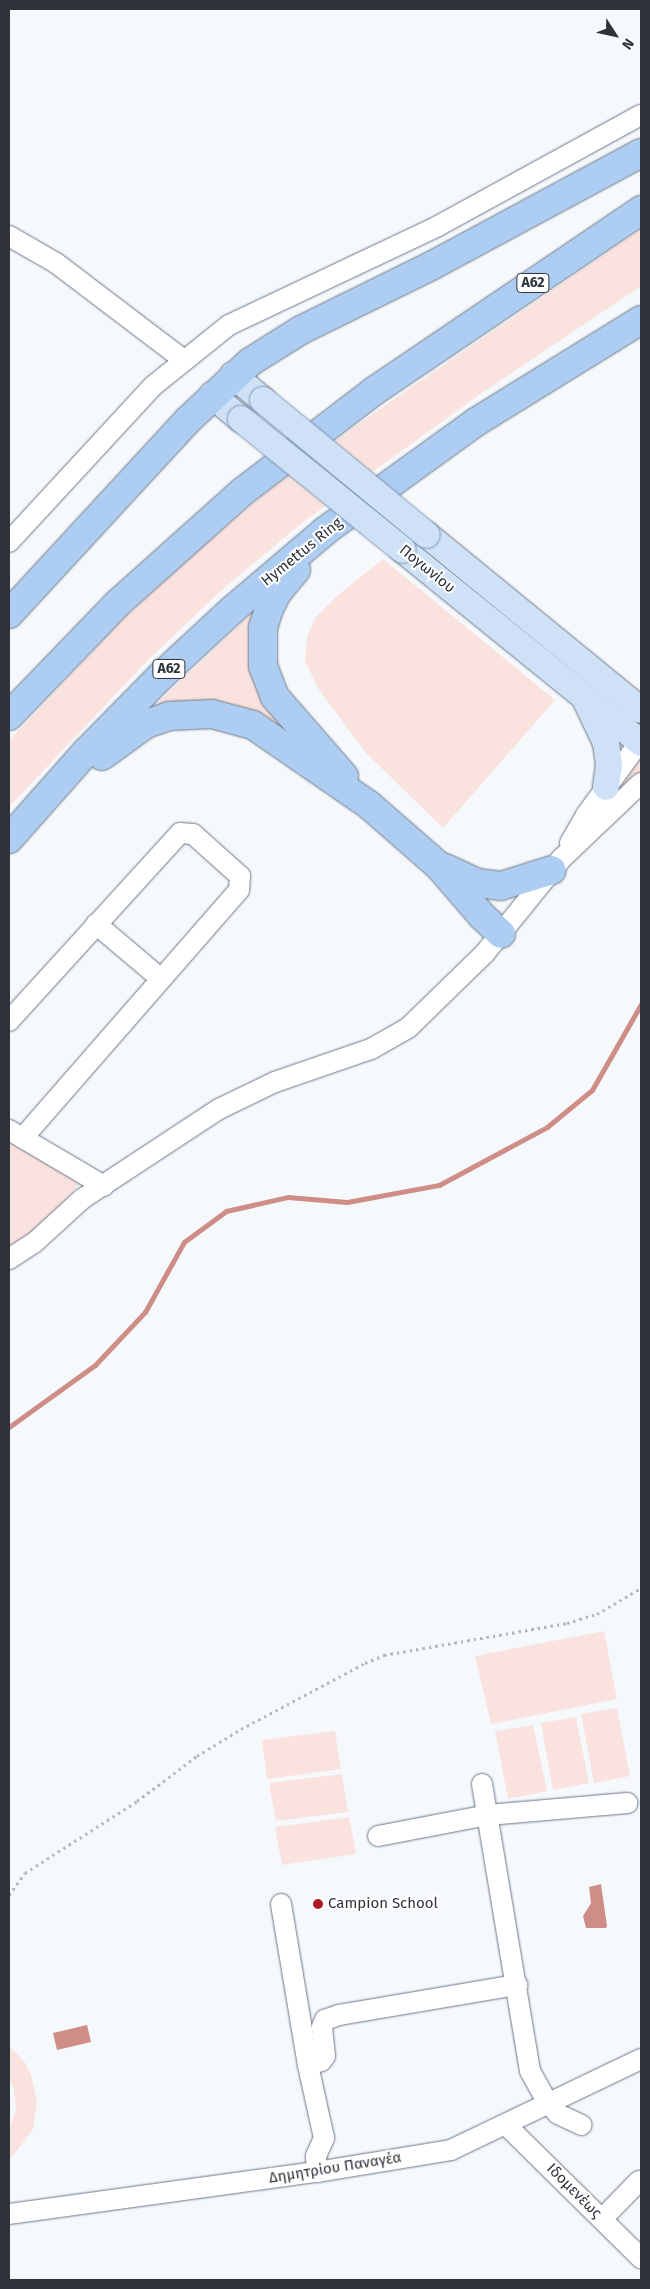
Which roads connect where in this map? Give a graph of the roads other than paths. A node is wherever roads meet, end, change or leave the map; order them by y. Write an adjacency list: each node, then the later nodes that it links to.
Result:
1 (641, 115): 6 (street)
2 (641, 153): 7 (highway)
3 (641, 210): 14 (highway, Α62)
4 (9, 236): 6 (street)
5 (641, 320): 9 (highway, Hymettus Ring / Α62)
6 (184, 360): 10 (street)
7 (233, 375): 8 (highway); 13 (main road, Πογωνίου, bridge)
8 (212, 395): 11 (highway); 12 (main road, Πογωνίου, bridge)
9 (357, 508): 18 (highway); 19 (highway, Hymettus Ring / Α62)
10 (9, 542)
11 (9, 614)
12 (578, 690): 15 (main road, Πογωνίου); 17 (main road)
13 (641, 710)
14 (9, 716)
15 (641, 741): 17 (street)
16 (641, 783): 20 (street)
17 (606, 787): 20 (street)
18 (368, 805): 19 (highway); 21 (highway)
19 (17, 829)
20 (557, 864): 22 (highway); 24 (street)
21 (439, 866): 22 (highway); 24 (highway)
22 (464, 877): 24 (highway)
23 (96, 924): 25 (street); 25 (street); 26 (street)
24 (506, 928): 28 (street)
25 (161, 979): 27 (street)
26 (9, 1021)
27 (16, 1134): 28 (street)
28 (104, 1186): 29 (street)
29 (9, 1259)
30 (482, 1784): 32 (street)
31 (627, 1803): 32 (street)
32 (488, 1815): 33 (street); 35 (street)
33 (378, 1836)
34 (281, 1904): 37 (street)
35 (518, 1985): 37 (street); 38 (street)
36 (641, 2058): 38 (street, Δημητρίου Παναγέα)
37 (308, 2065): 41 (street)
38 (547, 2102): 39 (street, Δημητρίου Παναγέα); 40 (street)
39 (506, 2125): 41 (street, Δημητρίου Παναγέα); 44 (street, Ιδομενέως)
40 (582, 2125)
41 (317, 2172): 43 (street, Δημητρίου Παναγέα)
42 (639, 2181): 44 (street)
43 (9, 2214)
44 (602, 2219): 45 (street, Ιδομενέως)
45 (641, 2258)

